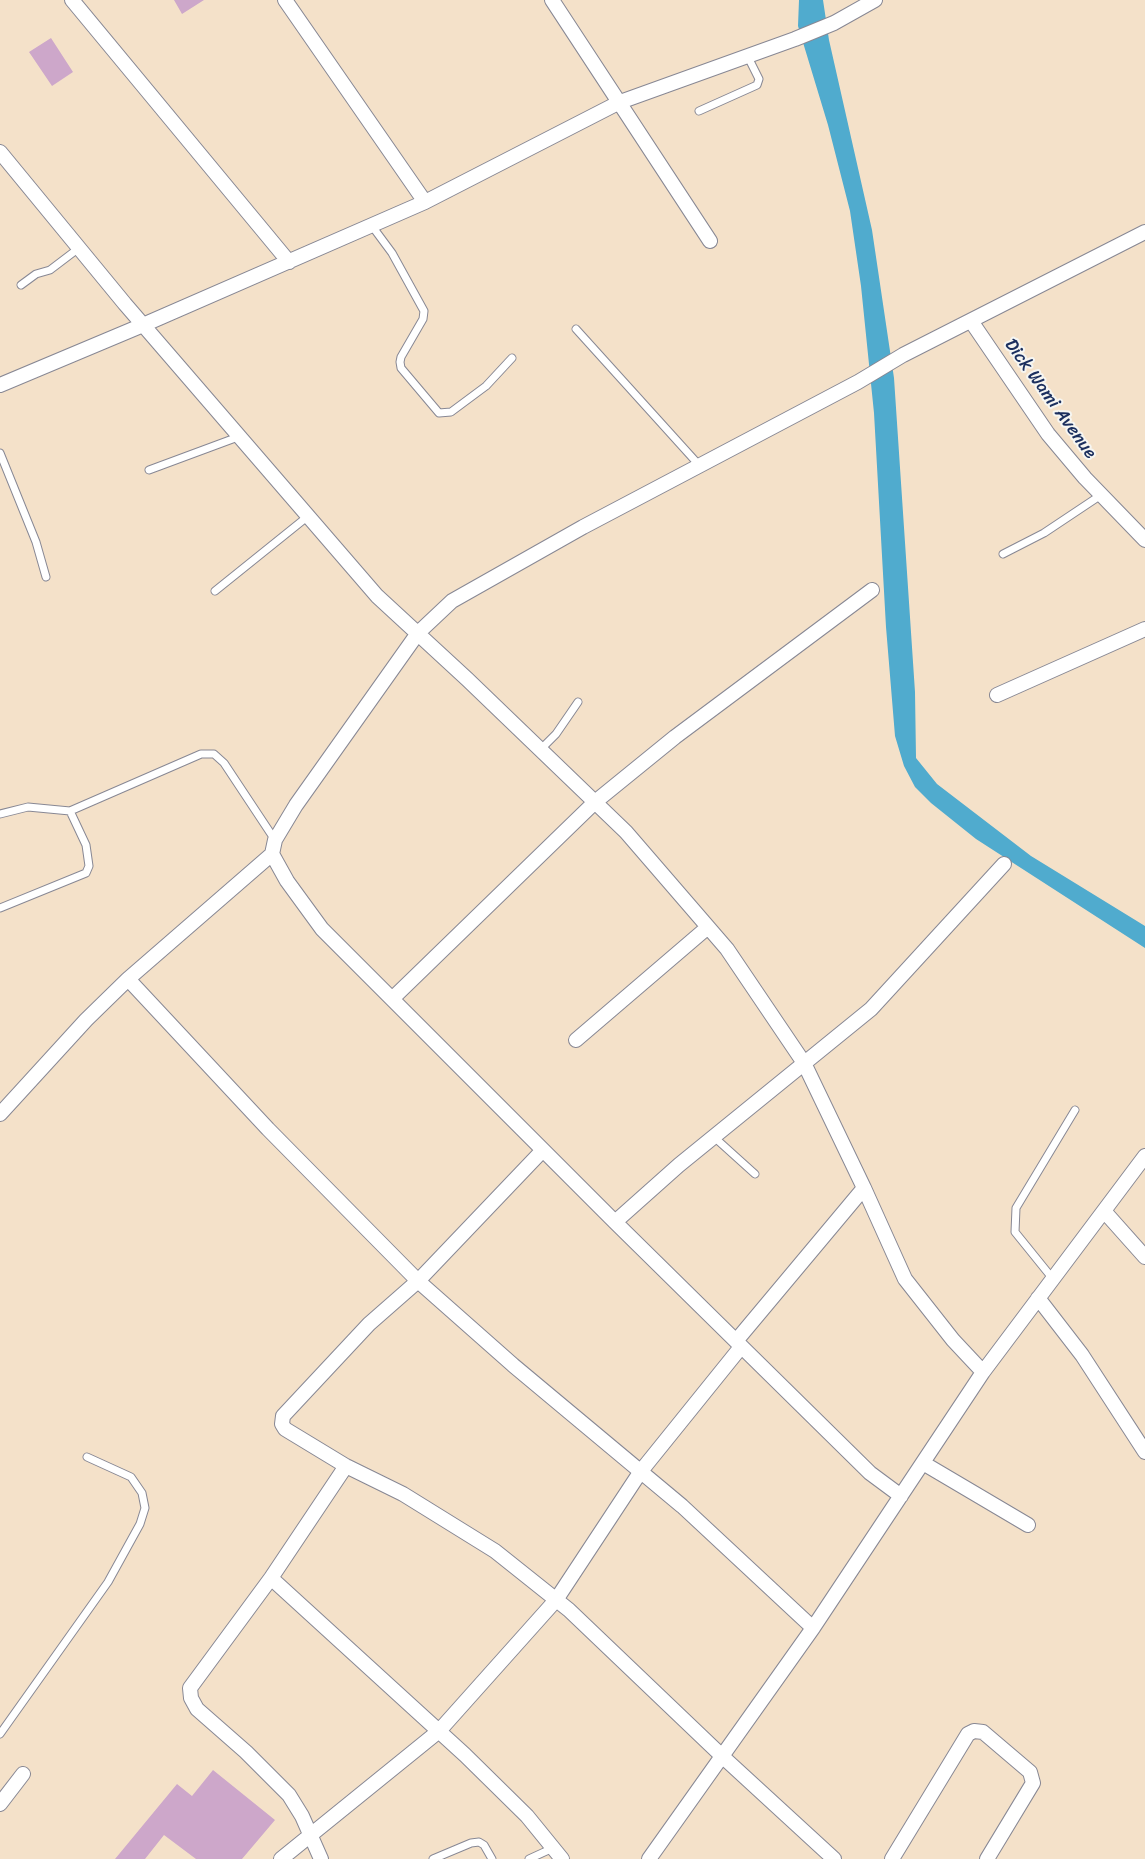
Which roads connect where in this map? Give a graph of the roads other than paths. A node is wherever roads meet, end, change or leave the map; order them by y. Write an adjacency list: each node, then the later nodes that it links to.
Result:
1 (72, 0): 14 (street)
2 (285, 0): 9 (street)
3 (552, 0): 6 (street)
4 (875, 0): 5 (street)
5 (748, 57): 6 (street); 7 (lane)
6 (620, 102): 9 (street); 12 (street)
7 (699, 111)
8 (0, 152): 13 (street)
9 (426, 202): 10 (street)
10 (372, 226): 14 (street); 19 (lane)
11 (1145, 232): 16 (street)
12 (710, 242)
13 (79, 248): 15 (lane); 17 (street)
14 (289, 262): 17 (street)
15 (21, 285)
16 (971, 321): 23 (street); 25 (street, Dick Wami Avenue)
17 (143, 325): 20 (street); 21 (street)
18 (576, 329): 23 (lane)
19 (512, 358)
20 (0, 385)
21 (238, 436): 24 (lane); 26 (street)
22 (0, 453): 29 (lane)
23 (700, 465): 33 (street)
24 (149, 470)
25 (1101, 495): 27 (street, Dick Wami Avenue); 28 (lane)
26 (307, 517): 31 (lane); 33 (street)
27 (1145, 540)
28 (1003, 554)
29 (46, 577)
30 (872, 590): 37 (street)
31 (215, 591)
32 (1145, 629): 34 (street)
33 (418, 633): 36 (street); 40 (street)
34 (997, 695)
35 (578, 702): 36 (lane)
36 (541, 749): 37 (street)
37 (595, 802): 44 (street); 46 (street)
38 (70, 811): 39 (lane); 40 (lane); 43 (lane)
39 (0, 814)
40 (275, 840): 41 (street)
41 (272, 854): 45 (street); 46 (street)
42 (1004, 864): 48 (street)
43 (0, 908)
44 (708, 927): 47 (street); 48 (street)
45 (128, 979): 50 (street); 60 (street)
46 (392, 999): 52 (street)
47 (576, 1040)
48 (804, 1064): 51 (street); 55 (street)
49 (1075, 1110): 59 (lane)
50 (0, 1114)
51 (714, 1137): 54 (lane); 57 (street)
52 (543, 1150): 57 (street); 60 (street)
53 (1145, 1157): 56 (street)
54 (755, 1174)
55 (864, 1188): 62 (street); 63 (street)
56 (1104, 1211): 58 (street); 59 (street)
57 (615, 1222): 62 (street)
58 (1145, 1257)
59 (1053, 1279): 61 (street)
60 (418, 1281): 67 (street); 68 (street)
61 (1038, 1298): 63 (street); 64 (street)
62 (739, 1344): 68 (street); 69 (street)
63 (983, 1372): 66 (street)
64 (1145, 1452)
65 (87, 1457): 75 (lane)
66 (923, 1463): 69 (street); 70 (street)
67 (346, 1466): 71 (street); 72 (street)
68 (642, 1471): 72 (street); 73 (street)
69 (901, 1496): 73 (street)
70 (1028, 1525)
71 (271, 1578): 74 (street); 79 (street)
72 (556, 1600): 74 (street); 76 (street)
73 (813, 1628): 76 (street)
74 (439, 1731): 79 (street); 80 (street)
75 (0, 1734)
76 (723, 1757): 87 (street); 88 (street)
77 (23, 1774): 78 (street)
78 (0, 1804)
79 (311, 1835): 81 (street); 82 (street)
80 (553, 1848): 85 (lane); 86 (street)
81 (280, 1859)
82 (321, 1859)
83 (433, 1859): 84 (lane)
84 (492, 1859)
85 (529, 1859)
86 (562, 1859)
87 (649, 1859)
88 (834, 1859)
89 (892, 1859): 90 (street)
90 (987, 1859)

